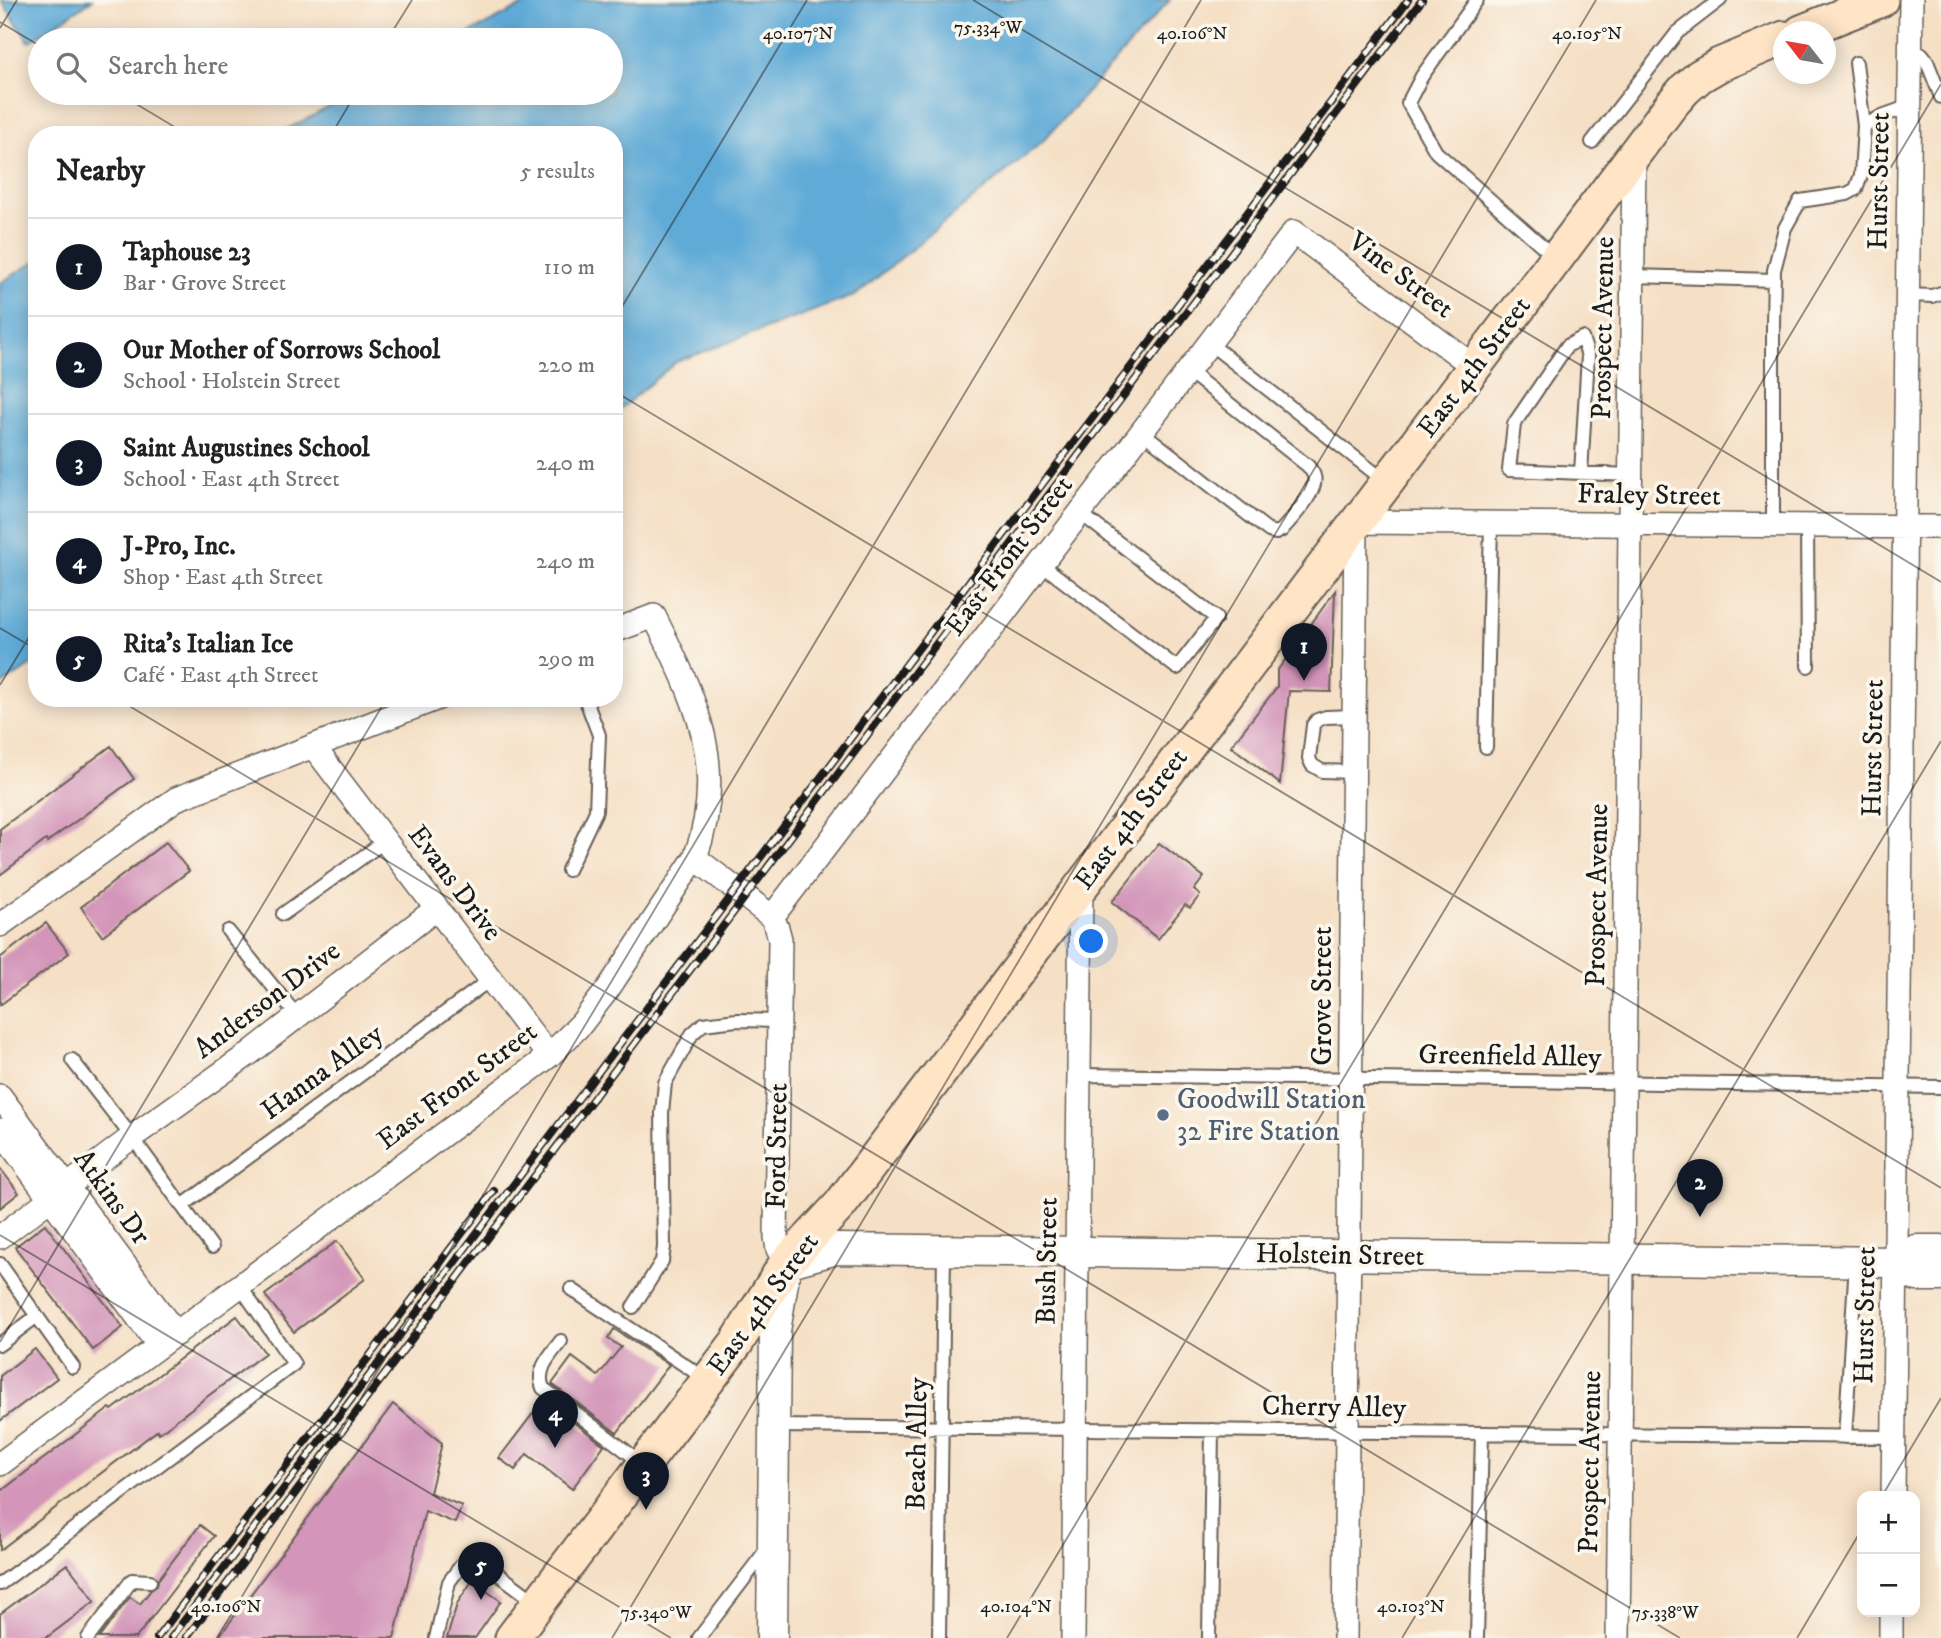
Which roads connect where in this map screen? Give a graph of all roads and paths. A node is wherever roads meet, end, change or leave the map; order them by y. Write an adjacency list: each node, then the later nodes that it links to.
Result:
1 (1477, 0): 15 (lane)
2 (1720, 0): 12 (lane)
3 (1881, 0): 5 (main road)
4 (1911, 0): 7 (street, Hurst Street)
5 (1828, 21)
6 (1773, 42): 13 (main road, East 4th Street)
7 (1911, 51): 9 (lane); 10 (street, Hurst Street)
8 (1856, 63): 11 (lane)
9 (1941, 97)
10 (1910, 106): 11 (lane); 19 (street, Hurst Street)
11 (1864, 126): 17 (lane)
12 (1592, 142)
13 (1634, 153): 15 (main road, East 4th Street); 16 (street, Prospect Avenue)
14 (1294, 232): 20 (street, East Front Street); 21 (street, Vine Street)
15 (1556, 259): 21 (main road, East 4th Street)
16 (1633, 276): 17 (lane); 25 (street, Prospect Avenue)
17 (1774, 280): 31 (lane)
18 (1941, 293): 19 (lane)
19 (1908, 295): 33 (street, Hurst Street)
20 (1209, 343): 22 (street, East Front Street); 26 (lane)
21 (1473, 366): 26 (main road, East 4th Street)
22 (1188, 371): 23 (street, East Front Street); 23 (lane)
23 (1142, 432): 27 (street, East Front Street)
24 (1581, 473): 24 (lane); 25 (lane)
25 (1631, 475): 30 (street, Prospect Avenue)
26 (1387, 481): 28 (main road, East 4th Street)
27 (1080, 513): 35 (street, East Front Street); 35 (lane)
28 (1356, 522): 29 (street, Fraley Street); 40 (street, Grove Street); 47 (main road, East 4th Street)
29 (1491, 523): 30 (street, Fraley Street); 42 (lane)
30 (1630, 524): 31 (street, Fraley Street); 60 (street, Prospect Avenue)
31 (1773, 526): 32 (street, Fraley Street)
32 (1807, 526): 33 (street, Fraley Street); 37 (lane)
33 (1905, 527): 34 (street, Fraley Street); 61 (street, Hurst Street)
34 (1941, 527)
35 (1041, 564): 50 (street, East Front Street)
36 (623, 627): 45 (street, East Front Street)
37 (1808, 666)
38 (415, 707): 41 (street)
39 (589, 707): 46 (lane)
40 (1354, 716): 43 (street, Grove Street); 43 (lane)
41 (313, 746): 44 (street, Evans Drive); 51 (street)
42 (1486, 747)
43 (1354, 772): 59 (street, Grove Street)
44 (386, 841): 48 (street, Evans Drive); 49 (lane)
45 (695, 858): 50 (street); 56 (street, East Front Street)
46 (568, 870)
47 (1081, 886): 58 (street, Bush Street); 77 (main road, East 4th Street)
48 (437, 908): 53 (street, Evans Drive); 54 (street, Anderson Drive)
49 (283, 914)
50 (772, 917): 55 (street, Ford Street)
51 (0, 925)
52 (228, 931): 54 (lane)
53 (491, 979): 56 (street, Evans Drive); 67 (lane, Hanna Alley)
54 (297, 1016): 65 (street, Anderson Drive)
55 (779, 1021): 77 (street, Ford Street); 82 (lane)
56 (549, 1056): 80 (street, East Front Street)
57 (72, 1060): 65 (lane)
58 (1079, 1075): 59 (lane, Greenfield Alley); 72 (street, Bush Street)
59 (1351, 1079): 60 (lane, Greenfield Alley); 73 (street, Grove Street)
60 (1625, 1083): 61 (lane, Greenfield Alley); 74 (street, Prospect Avenue)
61 (1898, 1086): 62 (lane, Greenfield Alley); 76 (street, Hurst Street)
62 (1941, 1087)
63 (0, 1096): 66 (street, Atkins Dr)
64 (0, 1130): 66 (street, Atkins Dr)
65 (132, 1138): 66 (street, Anderson Drive); 67 (lane)
66 (59, 1193): 68 (street); 84 (street, Atkins Dr)
67 (182, 1206): 69 (lane)
68 (0, 1237)
69 (212, 1247)
70 (1941, 1250): 76 (street, Holstein Street)
71 (944, 1251): 72 (street, Holstein Street); 77 (street, Holstein Street); 90 (lane, Beach Alley)
72 (1077, 1252): 73 (street, Holstein Street); 91 (street, Bush Street)
73 (1350, 1255): 74 (street, Holstein Street); 93 (street, Grove Street)
74 (1622, 1259): 75 (street, Holstein Street); 95 (street, Prospect Avenue)
75 (1856, 1262): 76 (street, Holstein Street); 96 (lane)
76 (1895, 1262): 79 (street, Holstein Street); 97 (street, Hurst Street)
77 (786, 1263): 88 (main road, East 4th Street); 89 (street, Ford Street)
78 (0, 1264): 83 (lane)
79 (1941, 1276)
80 (240, 1286): 84 (street, East Front Street); 103 (lane)
81 (570, 1289): 88 (lane)
82 (633, 1307)
83 (37, 1316): 86 (lane); 87 (lane)
84 (167, 1340): 99 (street, East Front Street)
85 (561, 1341): 98 (lane)
86 (0, 1344)
87 (73, 1367)
88 (707, 1381): 98 (main road, East 4th Street)
89 (774, 1426): 90 (lane, Cherry Alley); 101 (street, Ford Street)
90 (942, 1428): 91 (lane, Cherry Alley); 111 (lane, Beach Alley)
91 (1075, 1429): 92 (lane, Cherry Alley); 112 (street, Bush Street)
92 (1212, 1430): 93 (lane, Cherry Alley); 113 (lane)
93 (1347, 1432): 94 (lane, Cherry Alley); 114 (street, Grove Street)
94 (1482, 1433): 95 (lane, Cherry Alley); 115 (lane)
95 (1620, 1435): 96 (lane, Cherry Alley); 116 (street, Prospect Avenue)
96 (1846, 1437): 97 (lane, Cherry Alley)
97 (1894, 1437): 100 (street, Hurst Street)
98 (644, 1464): 104 (main road, East 4th Street)
99 (0, 1465)
100 (1893, 1491)
101 (773, 1540): 109 (lane); 110 (street, Ford Street)
102 (150, 1581): 106 (lane)
103 (0, 1584)
104 (538, 1604): 107 (lane); 108 (main road, East 4th Street)
105 (1891, 1617): 117 (street)
106 (88, 1638)
107 (436, 1638)
108 (512, 1638)
109 (699, 1638)
110 (772, 1638)
111 (939, 1638)
112 (1073, 1638)
113 (1209, 1638)
114 (1345, 1638)
115 (1477, 1638)
116 (1618, 1638)
117 (1891, 1638)

